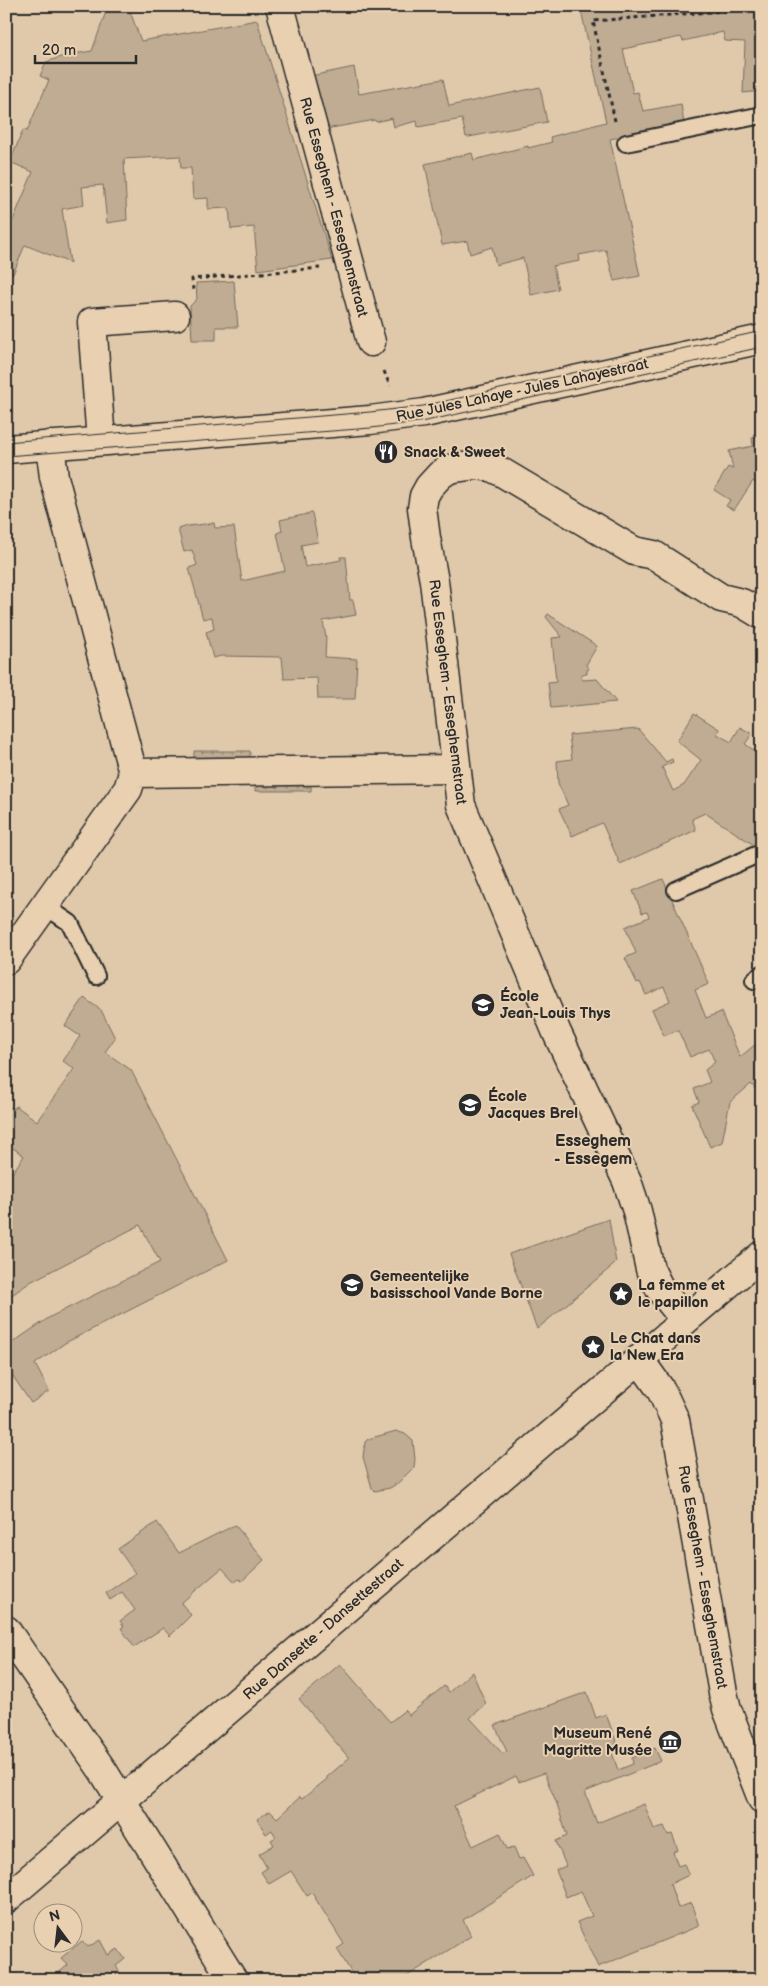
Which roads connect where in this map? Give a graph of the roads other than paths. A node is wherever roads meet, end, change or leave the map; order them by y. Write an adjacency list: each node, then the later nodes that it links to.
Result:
1 (280, 6): 6 (street, Rue Esseghem - Esseghemstraat)
2 (762, 115): 3 (lane)
3 (626, 143)
4 (176, 316): 7 (street)
5 (762, 339): 7 (street, Rue Jules Lahaye - Jules Lahayestraat)
6 (371, 342)
7 (101, 441): 8 (street, Rue Jules Lahaye - Jules Lahayestraat)
8 (50, 445): 9 (street, Rue Jules Lahaye - Jules Lahayestraat); 12 (street)
9 (6, 449)
10 (762, 615): 11 (street, Rue Esseghem - Esseghemstraat)
11 (455, 769): 12 (street); 19 (street, Rue Esseghem - Esseghemstraat)
12 (134, 773): 15 (street)
13 (762, 858): 14 (lane)
14 (676, 890)
15 (45, 906): 16 (street); 17 (lane)
16 (6, 960)
17 (96, 976)
18 (762, 1254): 19 (street, Rue Dansette - Dansettestraat)
19 (685, 1320): 20 (street, Rue Dansette - Dansettestraat)
20 (640, 1359): 22 (street, Rue Esseghem - Esseghemstraat); 23 (street, Rue Dansette - Dansettestraat)
21 (6, 1630): 23 (street)
22 (762, 1799)
23 (121, 1801): 24 (street, Rue Dansette - Dansettestraat); 25 (street)
24 (6, 1899)
25 (233, 1980)

